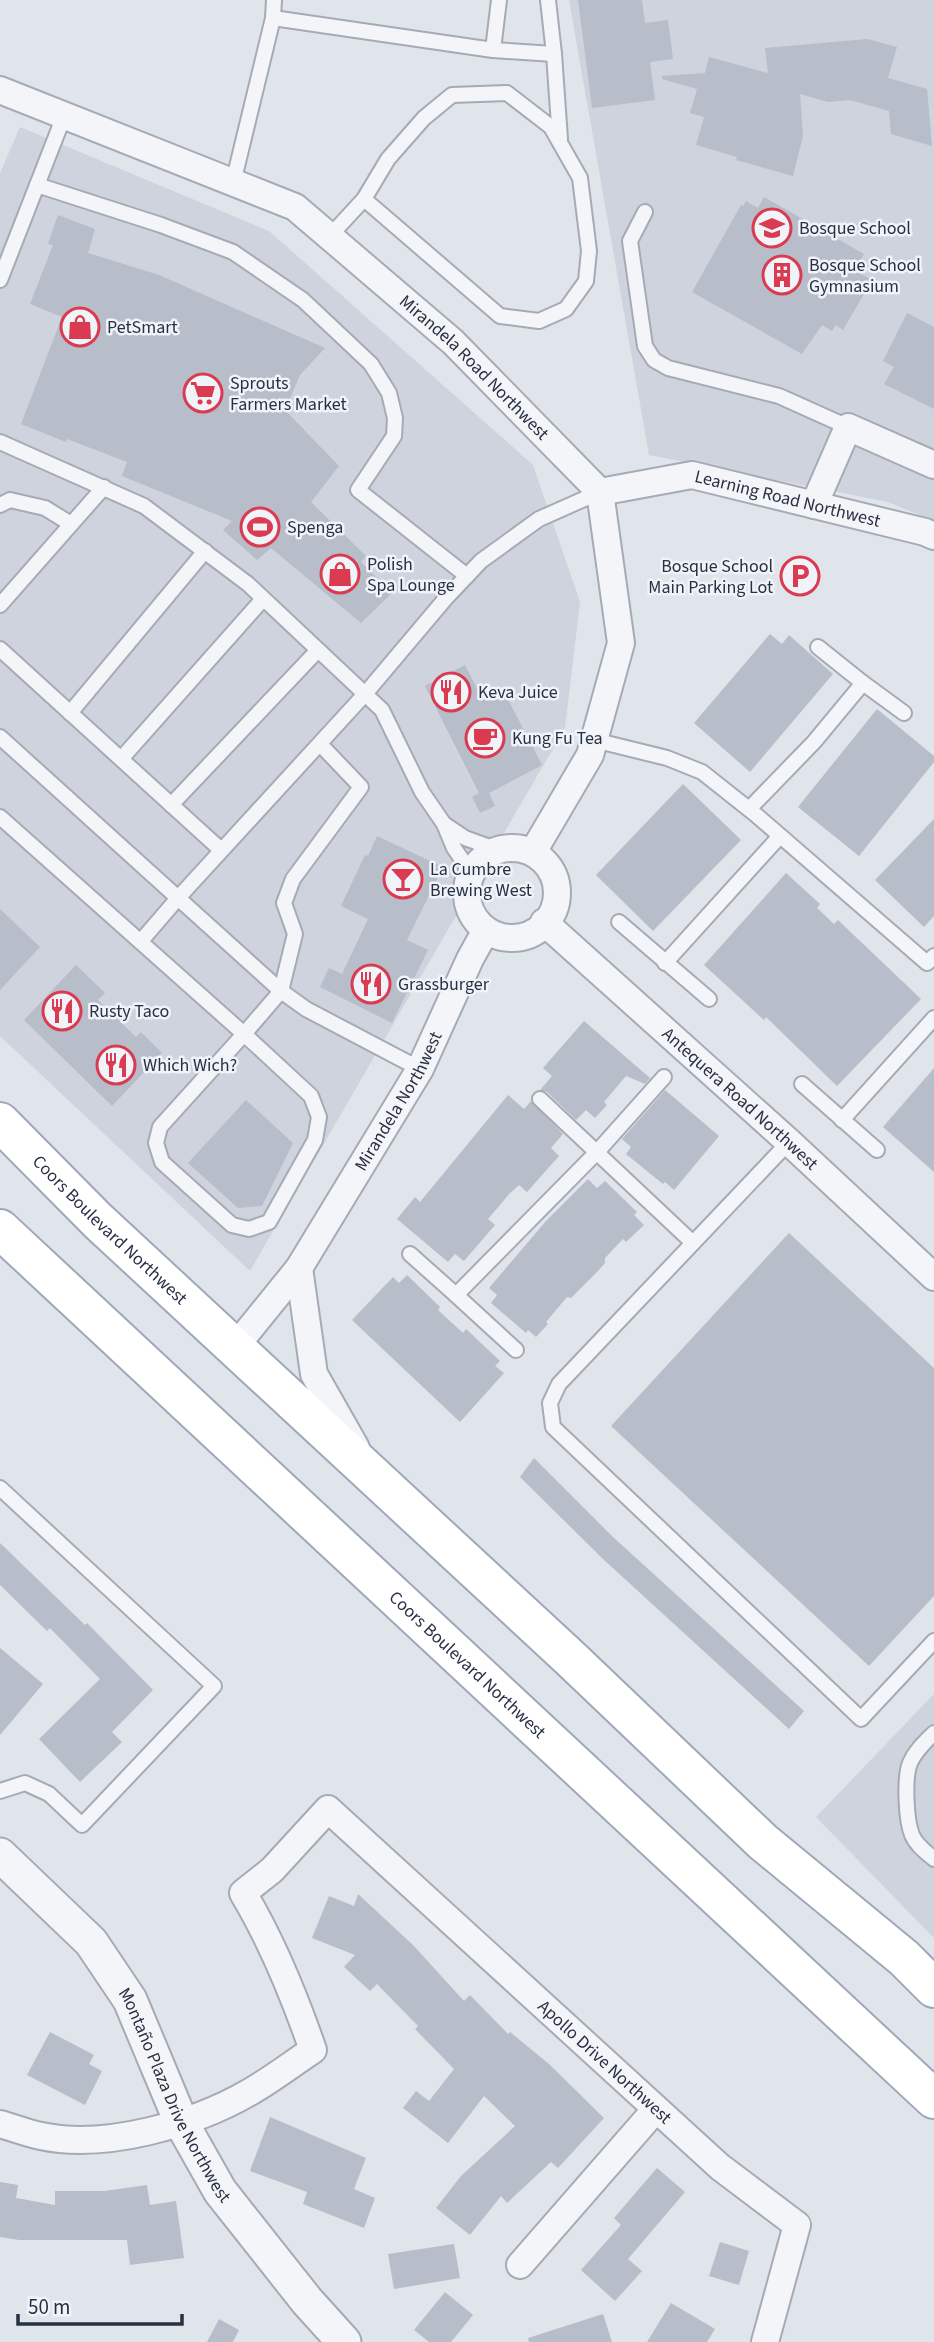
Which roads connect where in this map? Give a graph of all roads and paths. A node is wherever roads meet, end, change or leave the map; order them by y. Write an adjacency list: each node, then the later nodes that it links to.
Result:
1 (274, 0): 4 (lane)
2 (499, 0): 5 (lane)
3 (548, 0): 6 (lane)
4 (273, 18): 5 (lane); 10 (lane)
5 (493, 50): 6 (lane)
6 (554, 54): 9 (lane)
7 (0, 90): 8 (street, Mirandela Road Northwest)
8 (64, 116): 10 (street, Mirandela Road Northwest); 11 (lane)
9 (561, 144): 12 (lane); 12 (lane)
10 (233, 183): 14 (street, Mirandela Road Northwest)
11 (37, 185): 15 (lane); 26 (lane)
12 (364, 198): 14 (lane)
13 (645, 212): 16 (lane)
14 (329, 237): 20 (street, Mirandela Road Northwest)
15 (0, 280)
16 (848, 427): 18 (street); 22 (street)
17 (0, 442): 19 (lane)
18 (934, 465)
19 (104, 487): 23 (lane); 25 (lane)
20 (600, 492): 22 (street, Learning Road Northwest); 26 (lane); 37 (street)
21 (0, 505): 23 (lane)
22 (814, 505): 24 (street, Learning Road Northwest)
23 (71, 524): 28 (lane)
24 (934, 536)
25 (205, 551): 27 (lane); 34 (lane)
26 (467, 576): 33 (lane)
27 (263, 599): 31 (lane); 39 (lane)
28 (0, 605)
29 (818, 647): 32 (lane)
30 (0, 649): 34 (lane)
31 (318, 650): 33 (lane); 40 (lane)
32 (863, 683): 35 (lane); 41 (lane)
33 (365, 694): 38 (lane); 43 (lane)
34 (70, 713): 39 (lane)
35 (904, 713)
36 (0, 737): 49 (lane)
37 (594, 740): 41 (lane); 47 (street)
38 (320, 744): 45 (lane); 56 (lane)
39 (121, 760): 40 (lane)
40 (171, 805): 45 (lane)
41 (749, 809): 44 (lane)
42 (0, 817): 53 (lane)
43 (444, 824): 46 (lane); 48 (lane)
44 (780, 836): 54 (lane); 55 (lane)
45 (221, 850): 49 (lane)
46 (498, 850): 47 (street); 48 (street)
47 (533, 852): 50 (street)
48 (471, 873): 52 (street)
49 (178, 898): 53 (lane); 56 (lane)
50 (544, 922): 52 (street); 66 (street, Antequera Road Northwest)
51 (619, 922): 54 (lane)
52 (486, 930): 60 (street, Mirandela Northwest)
53 (141, 941): 59 (lane)
54 (665, 963): 57 (lane)
55 (932, 963)
56 (281, 991): 59 (lane); 60 (lane)
57 (709, 999)
58 (934, 1018): 64 (lane)
59 (244, 1034): 59 (lane)
60 (420, 1069): 72 (street, Mirandela Northwest)
61 (664, 1077): 68 (lane)
62 (802, 1084): 64 (lane)
63 (540, 1099): 68 (lane)
64 (842, 1120): 67 (lane)
65 (0, 1122): 75 (main road, Coors Boulevard Northwest)
66 (789, 1142): 70 (lane); 73 (street, Antequera Road Northwest)
67 (877, 1150)
68 (597, 1152): 70 (lane); 74 (lane)
69 (0, 1229): 85 (main road, Coors Boulevard Northwest)
70 (693, 1243): 79 (lane)
71 (410, 1254): 74 (lane)
72 (299, 1268): 75 (street, Mirandela Northwest); 77 (street)
73 (932, 1272)
74 (456, 1295): 76 (lane)
75 (235, 1347): 77 (main road, Coors Boulevard Northwest)
76 (516, 1350)
77 (371, 1474): 84 (main road, Coors Boulevard Northwest)
78 (0, 1488): 81 (lane)
79 (934, 1640)
80 (934, 1733): 83 (lane)
81 (0, 1791)
82 (0, 1855): 87 (street, Montaño Plaza Drive Northwest)
83 (934, 1859)
84 (934, 1989)
85 (934, 2099)
86 (656, 2109): 87 (street, Apollo Drive Northwest); 89 (street); 91 (street, Apollo Drive Northwest)
87 (181, 2122): 88 (street); 90 (street, Montaño Plaza Drive Northwest)
88 (0, 2124)
89 (520, 2265)
90 (344, 2342)
91 (765, 2342)

